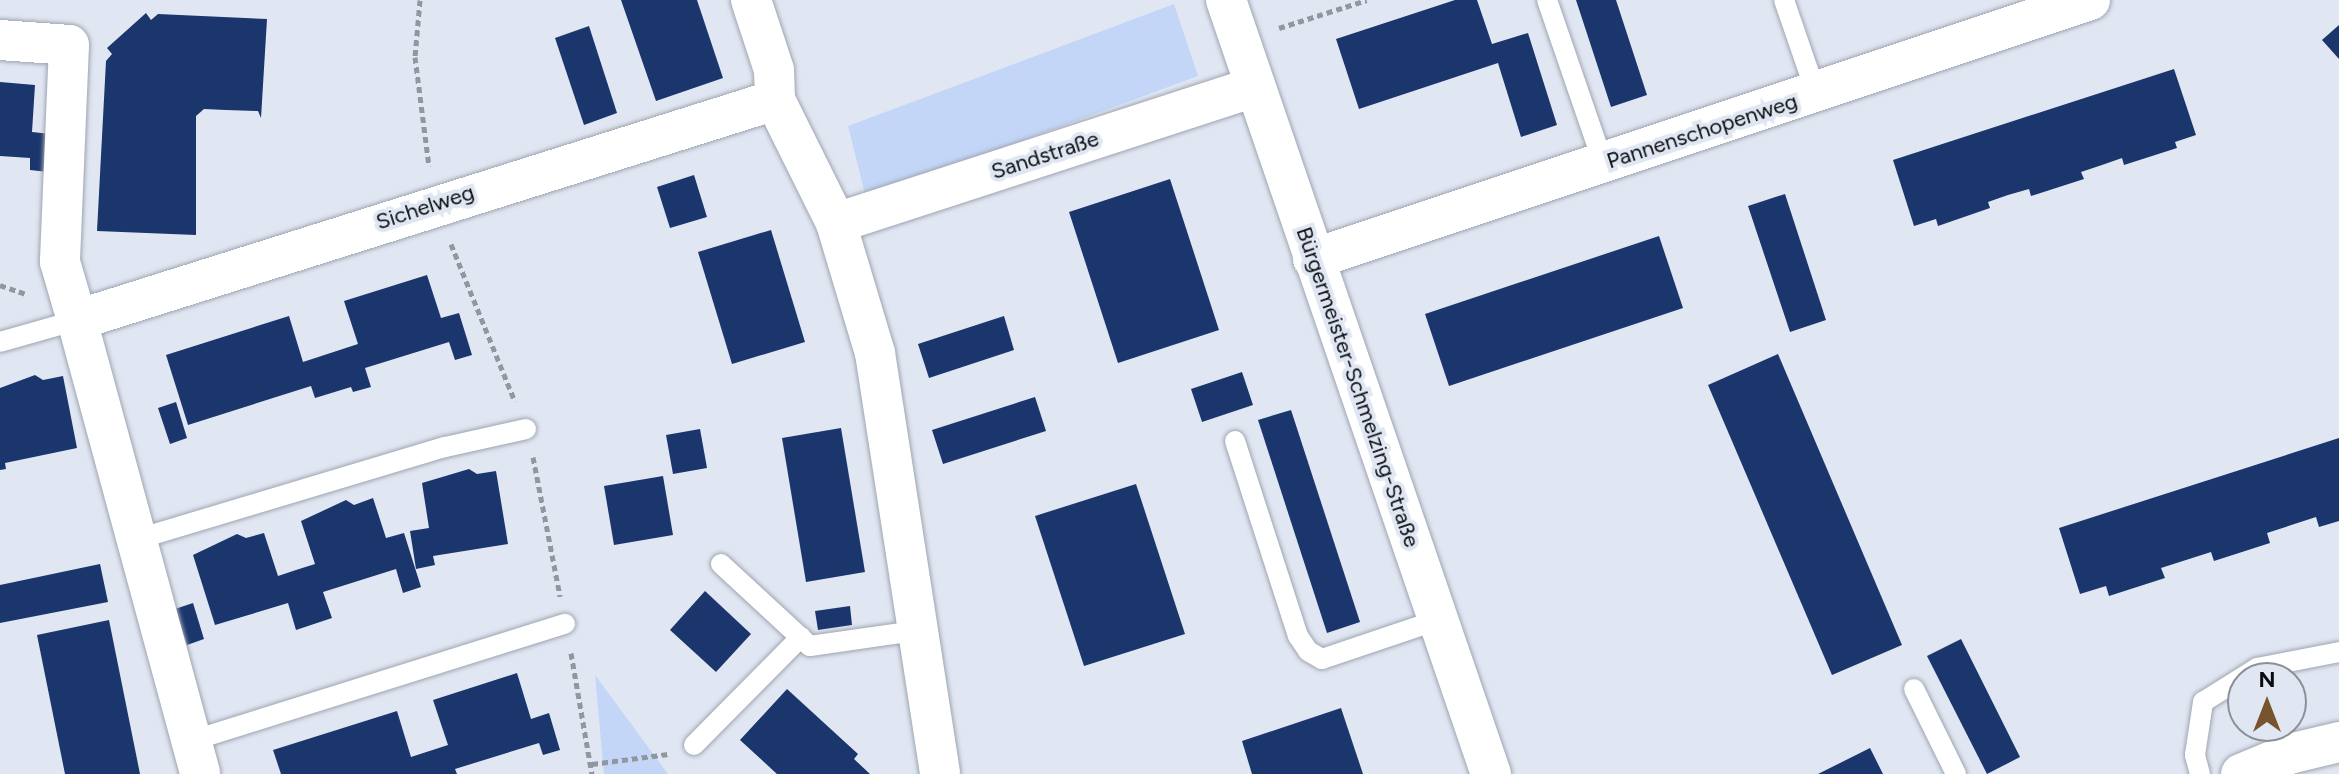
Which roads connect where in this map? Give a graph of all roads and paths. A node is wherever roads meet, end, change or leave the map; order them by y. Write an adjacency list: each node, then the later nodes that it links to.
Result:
1 (420, 0): 14 (path)
2 (751, 0): 12 (street)
3 (1226, 0): 9 (street, Bürgermeister-Schmelzing-Straße)
4 (1367, 0): 9 (path)
5 (1547, 0): 13 (lane)
6 (1784, 0): 11 (lane)
7 (2090, 0): 11 (street, Pannenschopenweg)
8 (0, 40): 17 (street)
9 (1240, 40): 10 (street, Bürgermeister-Schmelzing-Straße)
10 (1255, 87): 15 (street, Sandstraße); 16 (street, Bürgermeister-Schmelzing-Straße)
11 (1816, 93): 13 (street, Pannenschopenweg)
12 (775, 100): 14 (street, Sichelweg); 15 (street)
13 (1603, 163): 16 (street, Pannenschopenweg)
14 (434, 203): 17 (street, Sichelweg); 19 (path)
15 (836, 223): 25 (street)
16 (1313, 259): 23 (street, Bürgermeister-Schmelzing-Straße)
17 (77, 320): 18 (lane); 21 (street)
18 (0, 342)
19 (526, 429): 21 (lane); 24 (path)
20 (1235, 441): 23 (lane)
21 (138, 539): 31 (street)
22 (721, 564): 26 (lane)
23 (1438, 620): 35 (street, Bürgermeister-Schmelzing-Straße)
24 (565, 624): 31 (lane); 32 (path)
25 (921, 630): 26 (lane); 34 (street)
26 (801, 637): 30 (lane)
27 (2339, 652): 37 (lane)
28 (1914, 689): 36 (lane)
29 (2339, 742): 38 (street)
30 (694, 745): 32 (path)
31 (196, 758)
32 (592, 764): 33 (path)
33 (592, 774)
34 (940, 774)
35 (1491, 774)
36 (1956, 774)
37 (2200, 774)
38 (2241, 774)

